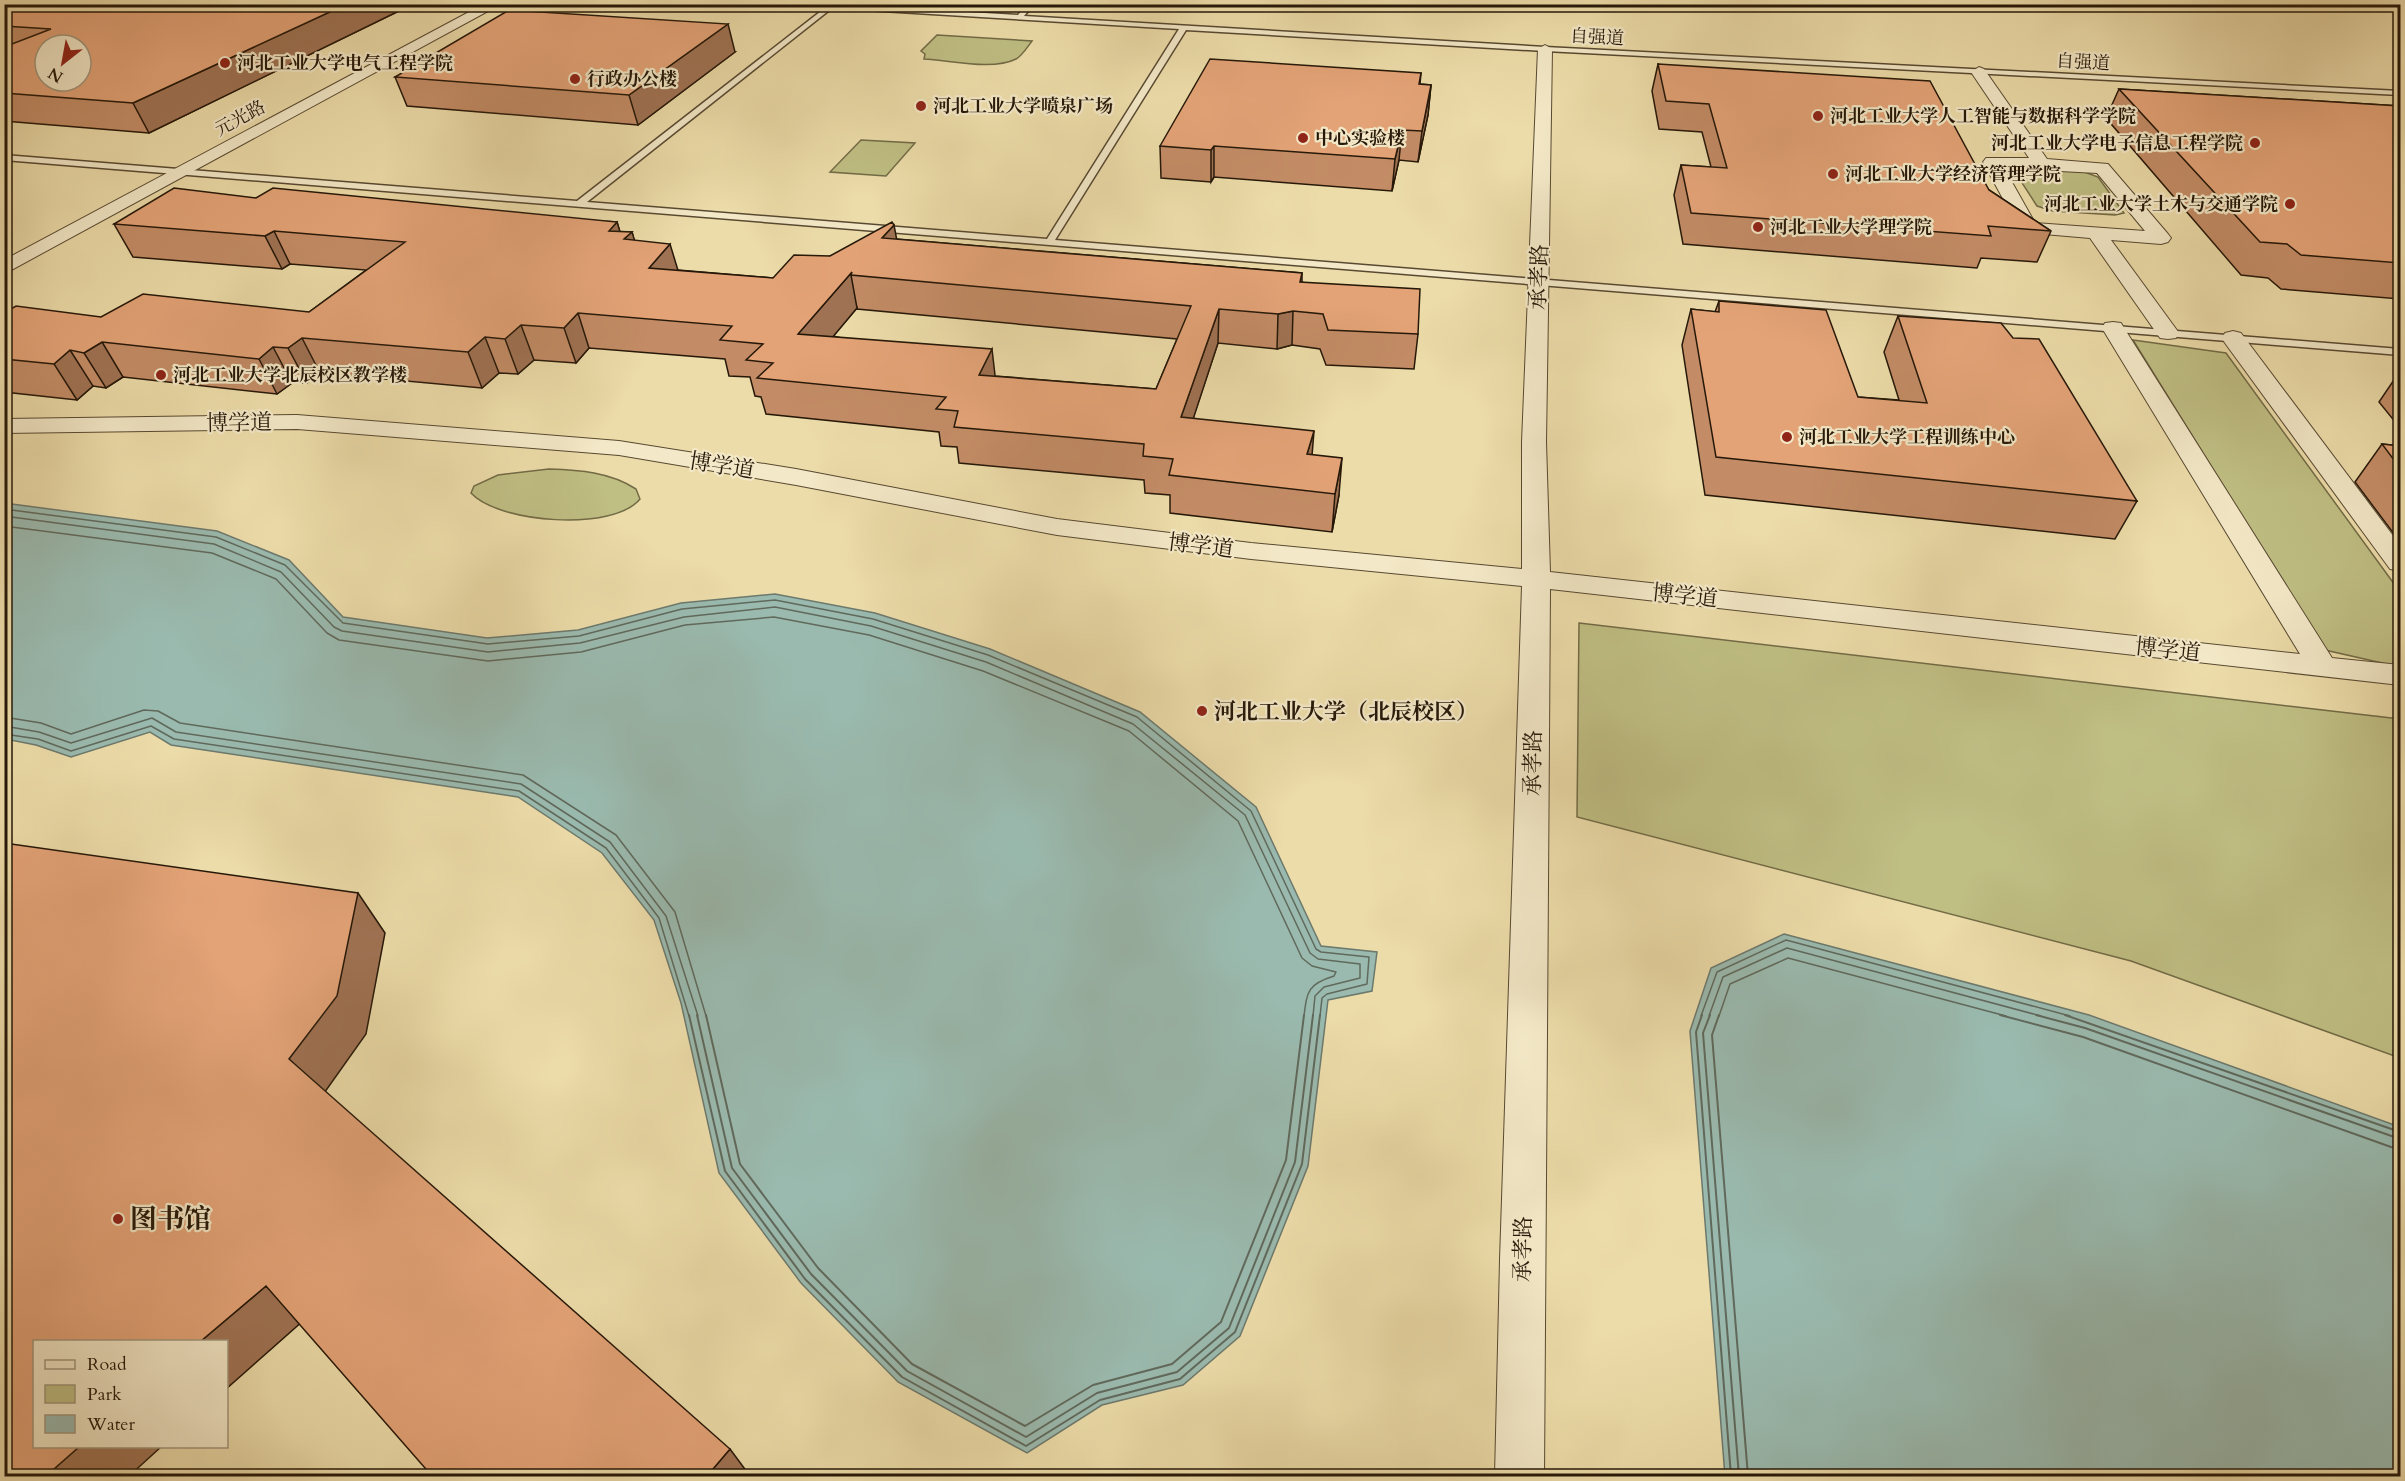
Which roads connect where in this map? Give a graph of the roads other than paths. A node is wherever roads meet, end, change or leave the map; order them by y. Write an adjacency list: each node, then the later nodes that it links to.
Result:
1 (495, 4): 12 (street, 元光路)
2 (793, 4): 4 (lane, 自强道)
3 (1031, 4): 5 (lane)
4 (830, 6): 5 (lane, 自强道); 13 (lane)
5 (1019, 18): 6 (lane, 自强道)
6 (1184, 27): 7 (lane, 自强道); 15 (lane)
7 (1545, 50): 8 (lane, 自强道); 17 (street, 承孝路)
8 (1979, 72): 9 (lane, 自强道); 11 (street)
9 (2400, 93)
10 (4, 157): 12 (lane)
11 (2042, 164): 14 (street); 14 (street)
12 (183, 171): 13 (lane); 16 (street, 元光路)
13 (580, 203): 15 (lane)
14 (2096, 233): 19 (street)
15 (1050, 241): 17 (lane)
16 (4, 268)
17 (1538, 282): 18 (lane); 24 (street, 承孝路)
18 (2113, 328): 19 (lane); 25 (street)
19 (2168, 333): 20 (lane)
20 (2233, 338): 21 (lane); 23 (street)
21 (2400, 352)
22 (4, 426): 24 (street, 博学道)
23 (2400, 563)
24 (1536, 579): 25 (street, 博学道); 27 (street, 承孝路)
25 (2322, 666): 26 (street, 博学道)
26 (2400, 675)
27 (1520, 1476)

